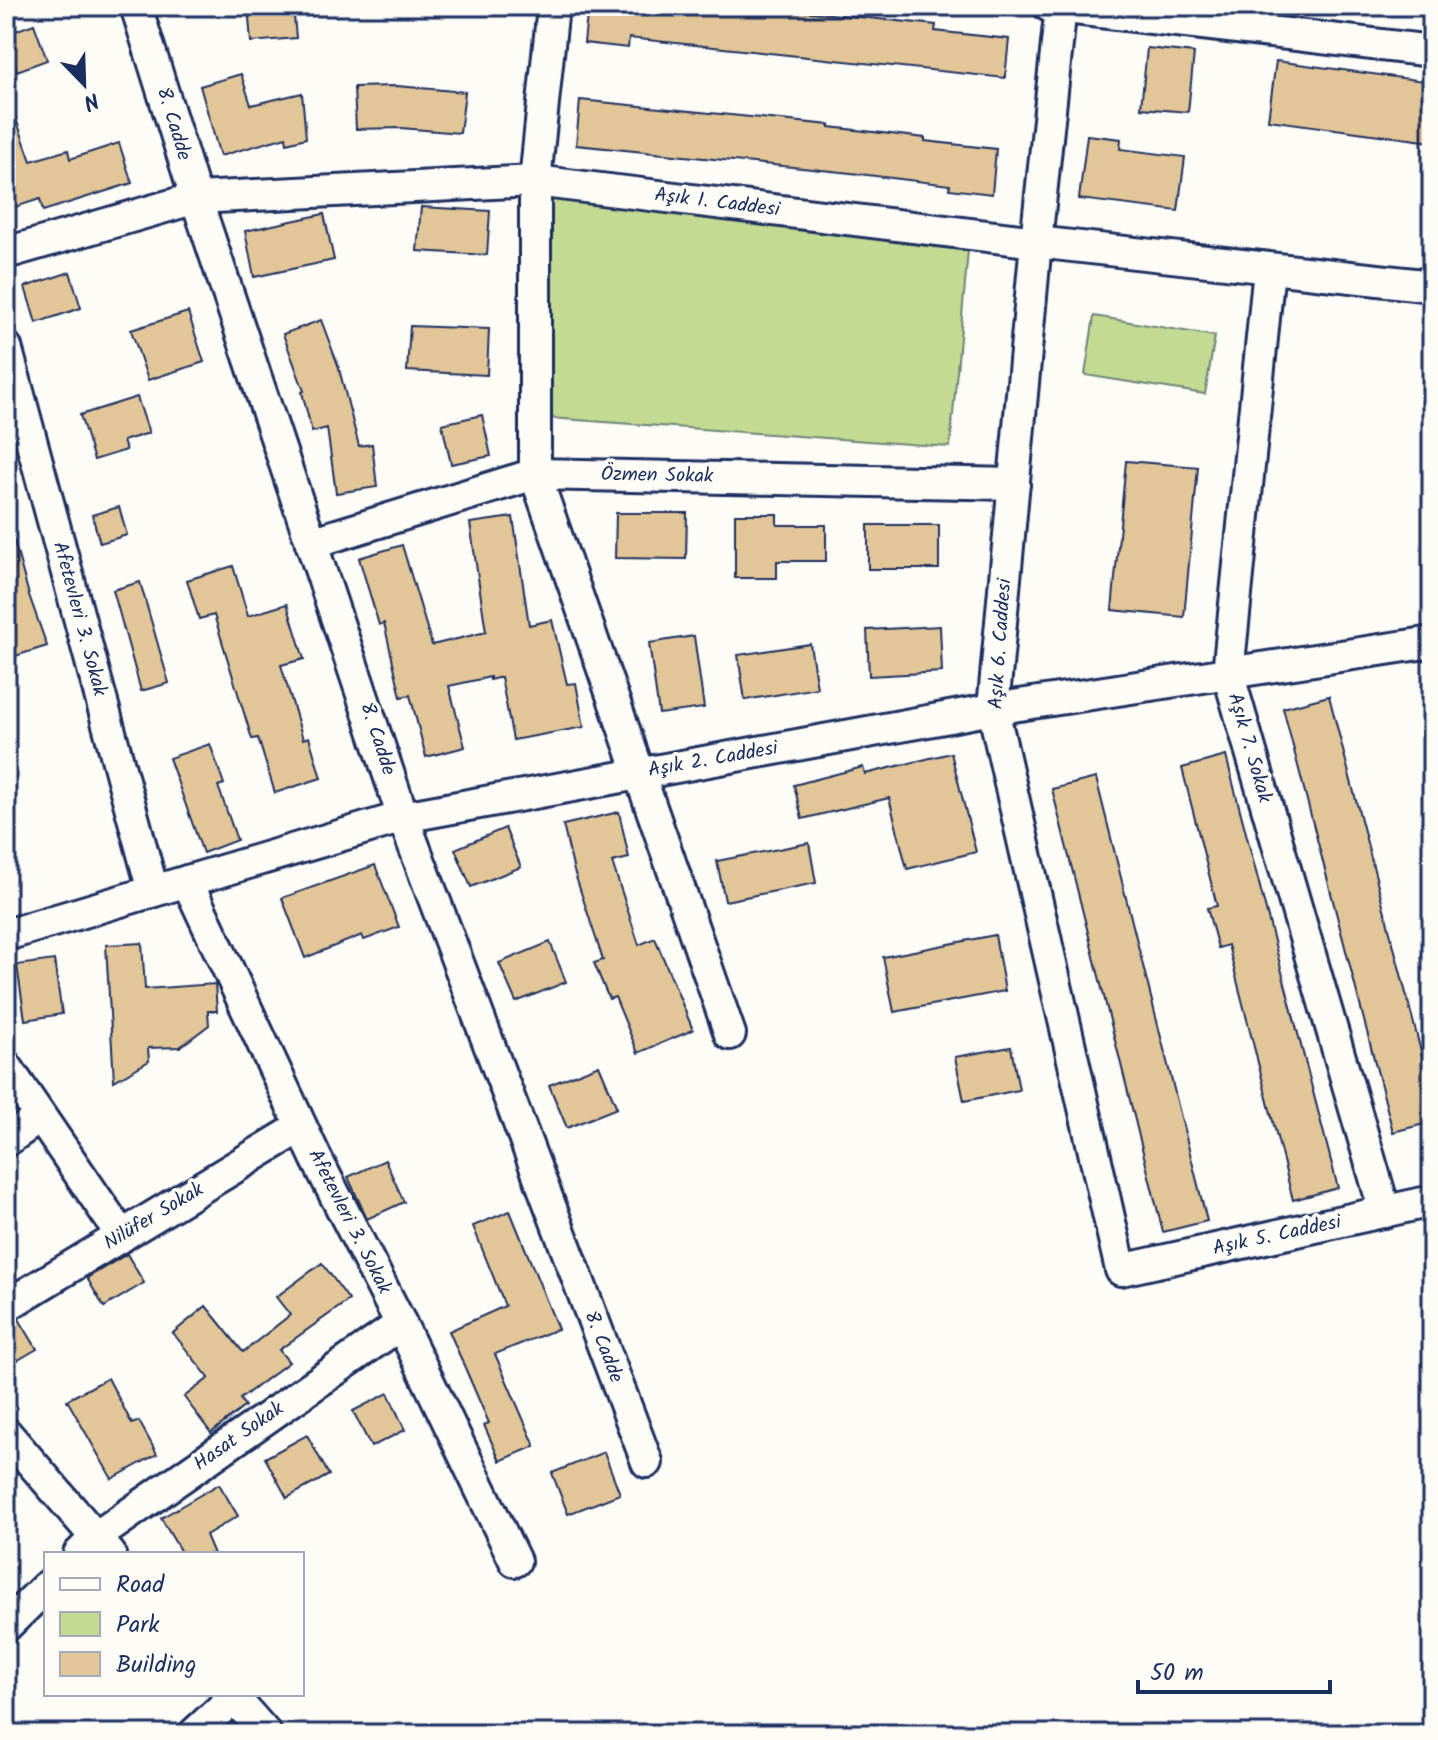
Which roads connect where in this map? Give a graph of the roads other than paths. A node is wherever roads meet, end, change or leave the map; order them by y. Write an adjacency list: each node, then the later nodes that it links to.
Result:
1 (136, 6): 6 (street, 8. Cadde)
2 (553, 6): 5 (street)
3 (1057, 6): 4 (street); 7 (street, Aşık 6. Caddesi)
4 (1432, 51)
5 (535, 181): 6 (street, Aşık 1. Caddesi); 7 (street, Aşık 1. Caddesi); 12 (street)
6 (196, 198): 8 (street, Aşık 1. Caddesi); 14 (street, 8. Cadde)
7 (1036, 242): 9 (street, Aşık 1. Caddesi); 13 (street, Aşık 6. Caddesi)
8 (6, 253)
9 (1269, 269): 10 (street, Aşık 1. Caddesi); 16 (street, Aşık 7. Sokak)
10 (1432, 286)
11 (6, 347): 21 (street, Afetevleri 3. Sokak)
12 (535, 474): 13 (street, Özmen Sokak); 14 (street, Özmen Sokak); 18 (street)
13 (1014, 484): 17 (street, Aşık 6. Caddesi)
14 (311, 543): 19 (street, 8. Cadde)
15 (1432, 642): 16 (street, Aşık 2. Caddesi)
16 (1228, 673): 17 (street, Aşık 2. Caddesi); 29 (street, Aşık 7. Sokak)
17 (993, 709): 18 (street, Aşık 2. Caddesi); 31 (street, Aşık 6. Caddesi)
18 (640, 773): 19 (street, Aşık 2. Caddesi); 23 (street)
19 (403, 817): 20 (street, Aşık 2. Caddesi); 35 (street, 8. Cadde)
20 (187, 881): 21 (street, Aşık 2. Caddesi); 26 (street, Afetevleri 3. Sokak)
21 (153, 891): 22 (street, Aşık 2. Caddesi)
22 (6, 935)
23 (730, 1034)
24 (6, 1066): 25 (street)
25 (40, 1117): 27 (street); 30 (street)
26 (301, 1127): 30 (street, Nilüfer Sokak); 33 (street, Afetevleri 3. Sokak)
27 (6, 1141)
28 (1432, 1201): 29 (street, Aşık 5. Caddesi)
29 (1385, 1212): 31 (street, Aşık 5. Caddesi)
30 (122, 1236): 32 (street, Nilüfer Sokak)
31 (1121, 1270)
32 (6, 1306)
33 (401, 1324): 36 (street, Hasat Sokak); 37 (street, Afetevleri 3. Sokak)
34 (6, 1433): 36 (street)
35 (647, 1462)
36 (95, 1548)
37 (515, 1561)
38 (44, 1589): 39 (street)
39 (6, 1626)
40 (233, 1696): 41 (street); 42 (street)
41 (194, 1734)
42 (266, 1734)

